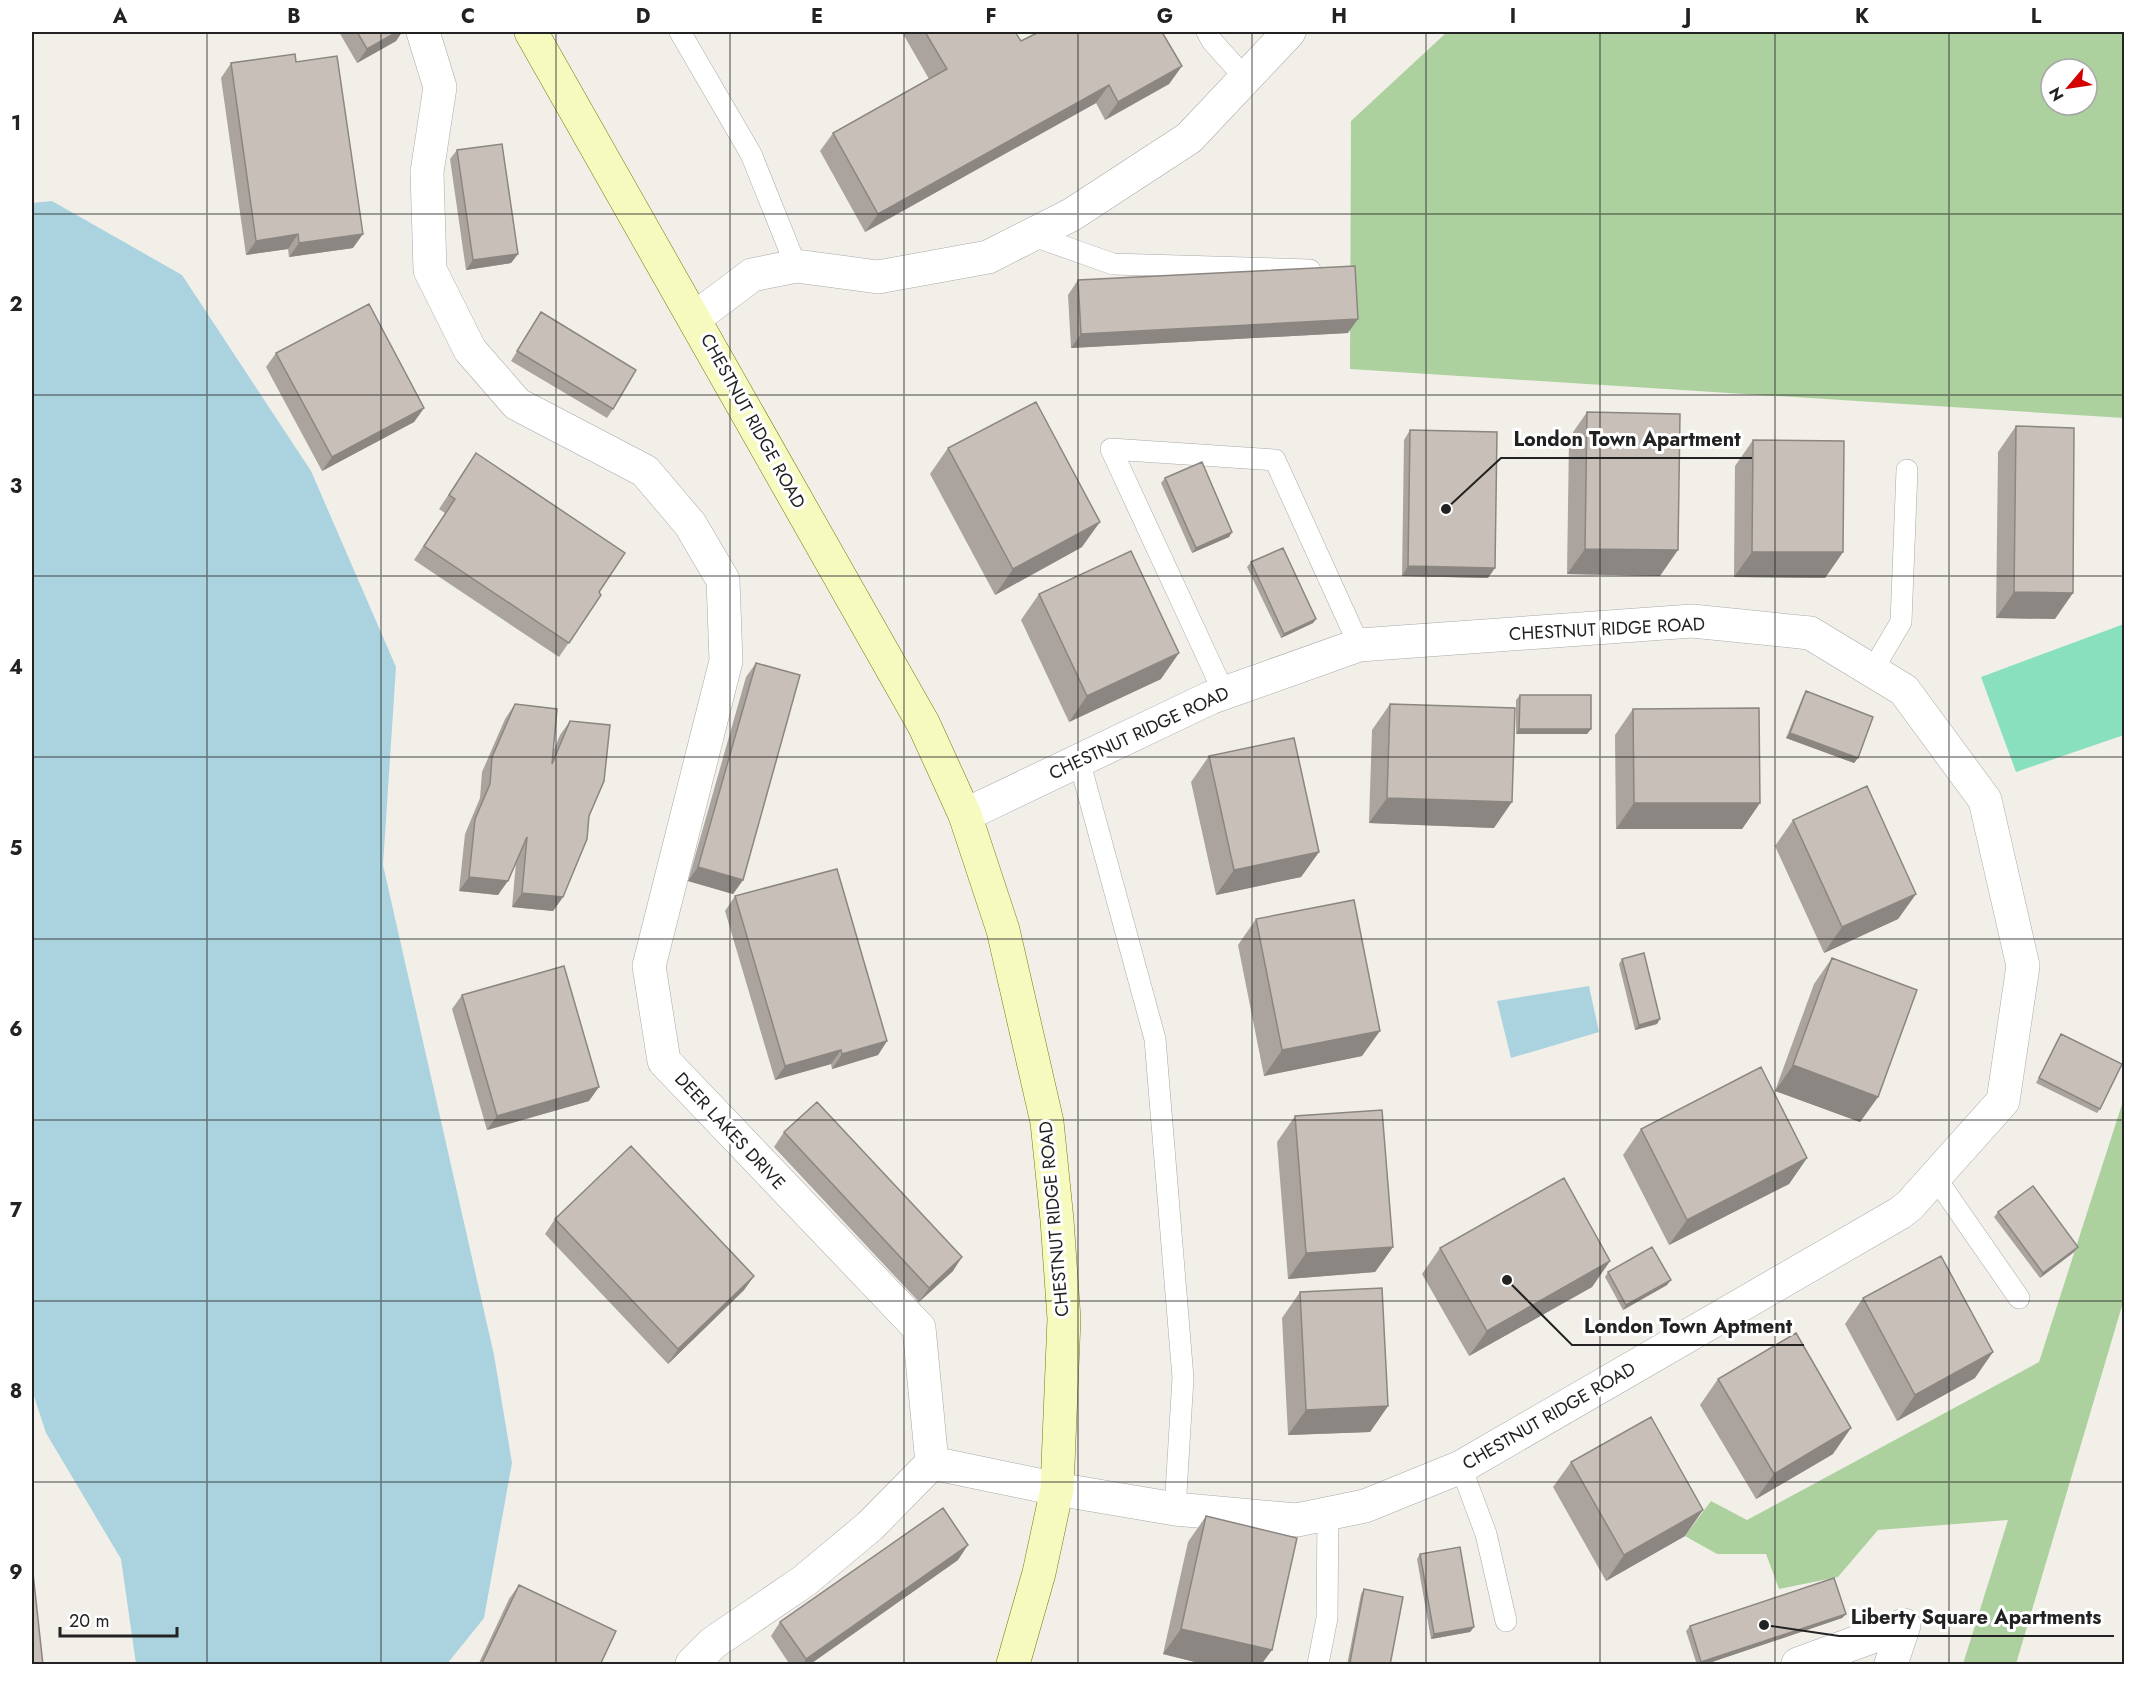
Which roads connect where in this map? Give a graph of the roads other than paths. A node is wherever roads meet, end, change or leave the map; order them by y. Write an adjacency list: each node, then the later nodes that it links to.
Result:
1 (423, 32): 19 (street, DEER LAKES DRIVE)
2 (531, 32): 10 (street, CHESTNUT RIDGE ROAD)
3 (680, 32): 8 (lane)
4 (1207, 32): 6 (lane)
5 (1289, 32): 6 (street)
6 (1245, 78): 7 (street)
7 (1031, 235): 8 (street); 9 (lane)
8 (796, 266): 10 (street)
9 (1320, 271)
10 (695, 318): 16 (street, CHESTNUT RIDGE ROAD)
11 (1907, 470): 13 (lane)
12 (1359, 645): 13 (street, CHESTNUT RIDGE ROAD); 14 (street, CHESTNUT RIDGE ROAD); 14 (lane)
13 (1872, 671): 17 (street, CHESTNUT RIDGE ROAD)
14 (1224, 693): 15 (street, CHESTNUT RIDGE ROAD)
15 (1079, 760): 16 (street, CHESTNUT RIDGE ROAD); 22 (lane)
16 (965, 815): 21 (street, CHESTNUT RIDGE ROAD)
17 (1935, 1177): 18 (lane); 20 (street, CHESTNUT RIDGE ROAD)
18 (2019, 1298)
19 (932, 1463): 21 (street); 25 (street)
20 (1461, 1467): 23 (street, CHESTNUT RIDGE ROAD); 24 (lane)
21 (1057, 1489): 22 (street, CHESTNUT RIDGE ROAD); 26 (street, CHESTNUT RIDGE ROAD)
22 (1175, 1509): 23 (street, CHESTNUT RIDGE ROAD)
23 (1328, 1514): 27 (lane)
24 (1506, 1621)
25 (692, 1665)
26 (1012, 1665)
27 (1318, 1665)
28 (1798, 1665): 29 (street)
29 (1891, 1665)

